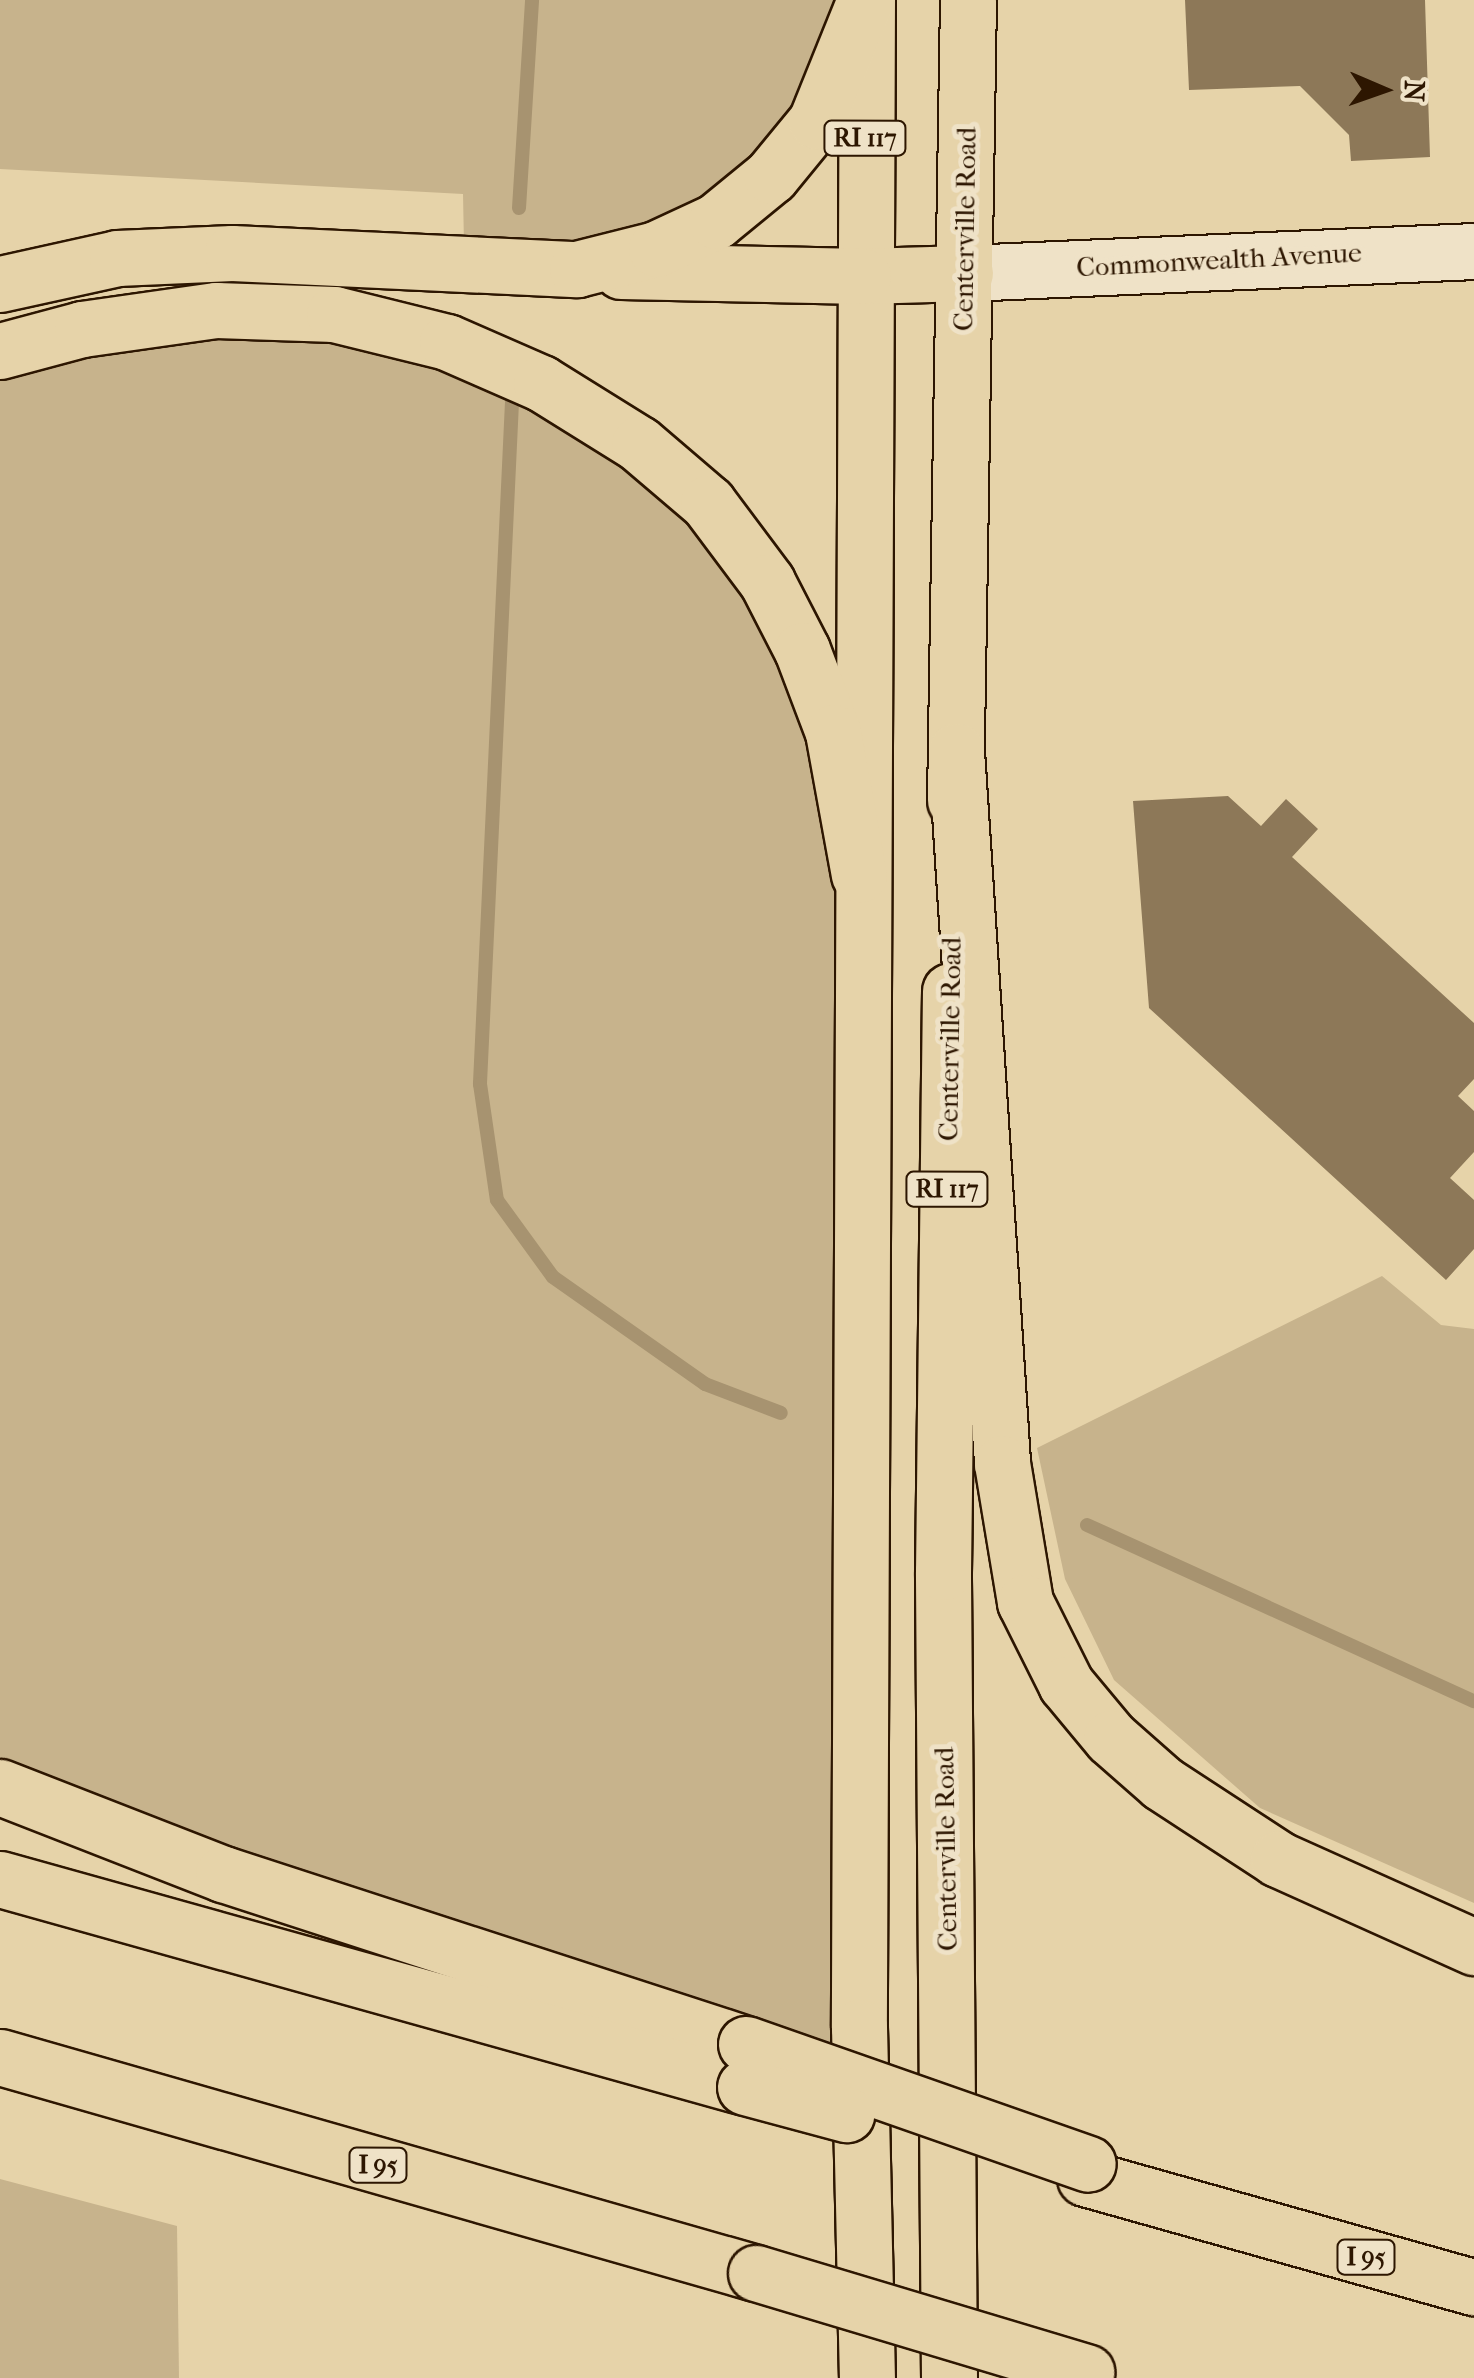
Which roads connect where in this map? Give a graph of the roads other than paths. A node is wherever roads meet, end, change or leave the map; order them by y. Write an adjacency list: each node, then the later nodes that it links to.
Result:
1 (866, 0): 4 (main road); 6 (main road, RI 117)
2 (968, 0): 5 (main road, Centerville Road / RI 117)
3 (1474, 251): 5 (street, Commonwealth Avenue)
4 (578, 270): 6 (main road); 7 (main road)
5 (965, 273): 6 (main road); 9 (main road, Centerville Road / RI 117)
6 (863, 276): 10 (main road, RI 117)
7 (0, 284)
8 (0, 350): 10 (main road)
9 (956, 751): 13 (main road); 19 (main road, Centerville Road / RI 117)
10 (860, 876): 18 (main road, RI 117)
11 (0, 1787): 15 (main road)
12 (0, 1879): 15 (main road)
13 (1474, 1946)
14 (0, 2056): 17 (main road, I 95, bridge)
15 (746, 2065): 16 (main road, I 95, bridge)
16 (1474, 2287)
17 (1097, 2375)
18 (867, 2378)
19 (949, 2378)

